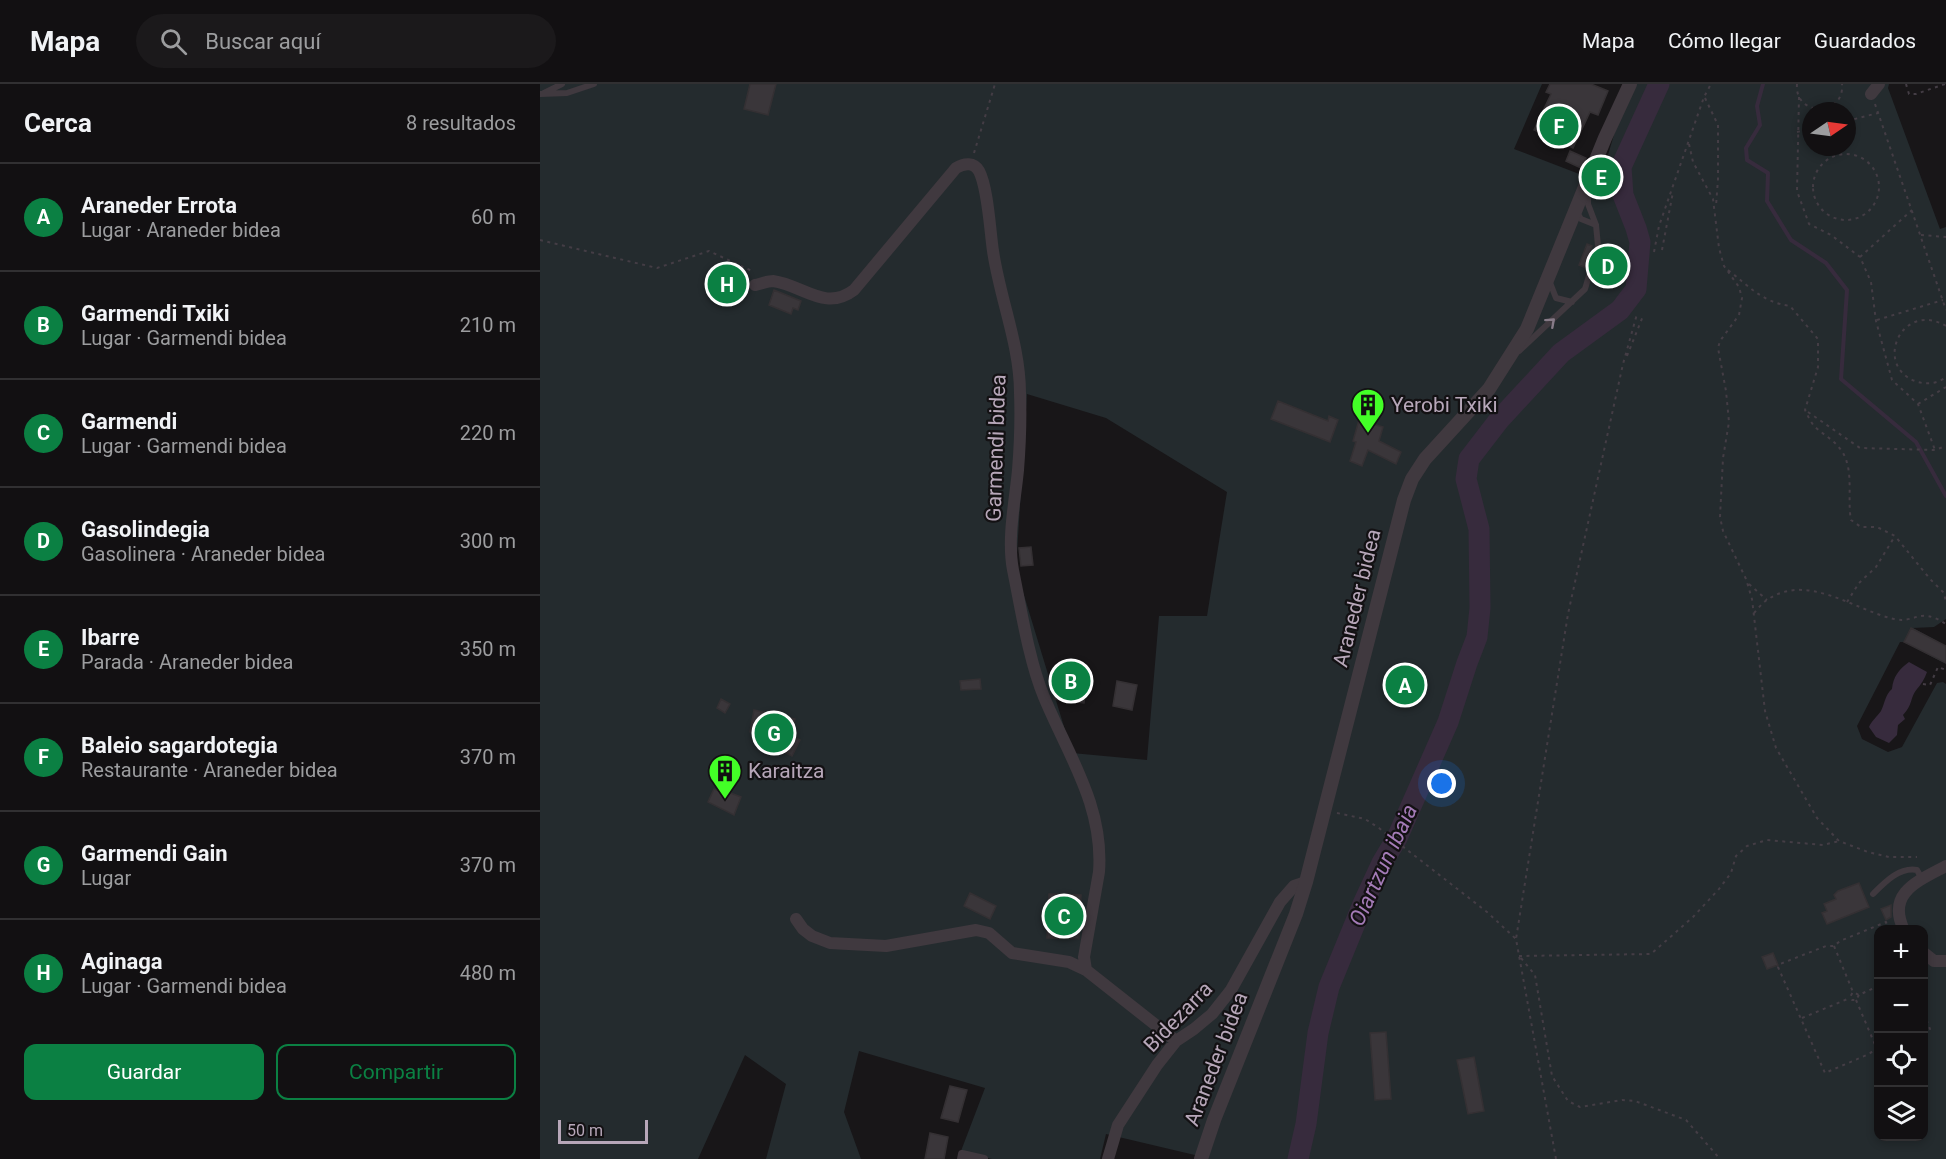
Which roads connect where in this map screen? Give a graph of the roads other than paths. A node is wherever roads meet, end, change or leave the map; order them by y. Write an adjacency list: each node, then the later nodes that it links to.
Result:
1 (562, 84): 4 (lane)
2 (594, 84): 4 (lane)
3 (1630, 84): 5 (street, Araneder bidea)
4 (541, 94)
5 (1588, 182): 6 (street, Araneder bidea); 7 (lane)
6 (1576, 211): 7 (lane); 8 (street, Araneder bidea)
7 (1596, 225): 10 (lane)
8 (1549, 279): 10 (lane); 11 (street, Araneder bidea)
9 (755, 285): 20 (street, Garmendi bidea)
10 (1572, 302): 11 (lane, one-way to 10)
11 (1508, 362): 14 (street, Araneder bidea)
12 (1946, 866): 13 (street)
13 (1922, 879): 15 (lane); 17 (street)
14 (1306, 882): 21 (street, Bidezarra); 25 (street, Araneder bidea)
15 (1873, 894)
16 (796, 919): 20 (street)
17 (1902, 925)
18 (1928, 957): 19 (street)
19 (1946, 961)
20 (1086, 970): 21 (street)
21 (1176, 1041): 24 (street, Bidezarra)
22 (961, 1159): 23 (street)
23 (984, 1159)
24 (1108, 1159)
25 (1201, 1159)

